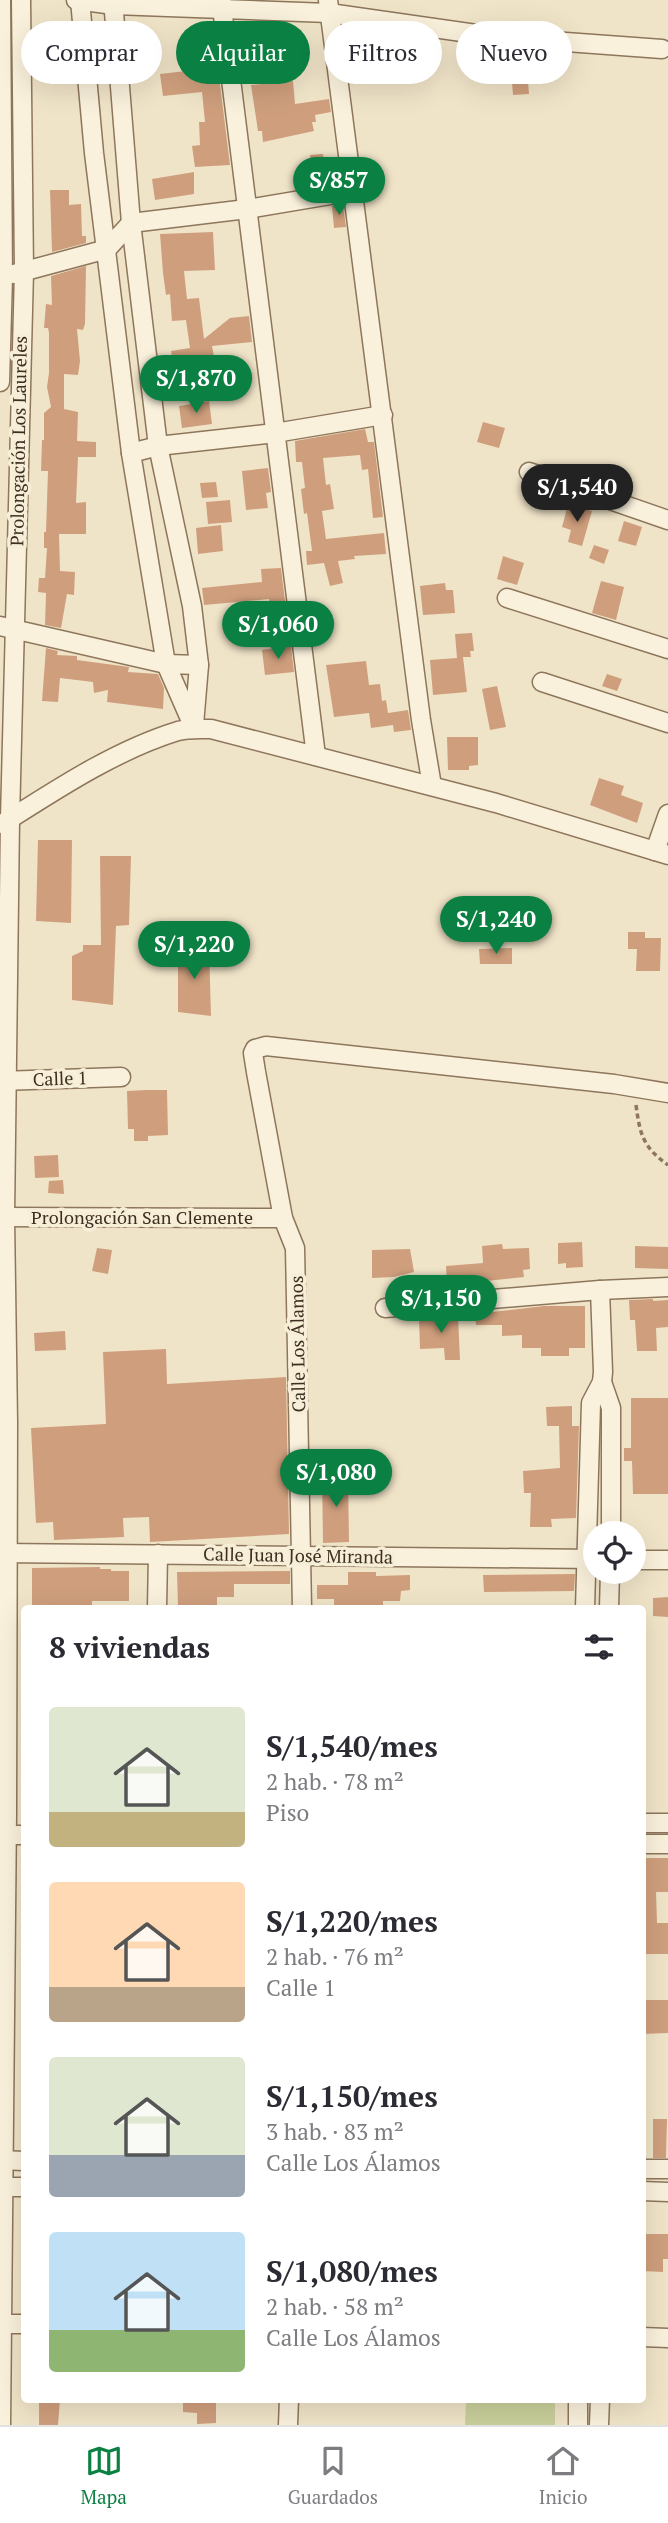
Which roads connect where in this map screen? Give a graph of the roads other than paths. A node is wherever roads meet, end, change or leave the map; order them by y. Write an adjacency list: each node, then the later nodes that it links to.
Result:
1 (1, 0): 9 (street, Prolongación Los Laureles)
2 (21, 0): 8 (street, Prolongación Los Laureles)
3 (79, 0): 4 (street); 13 (street)
4 (113, 2): 5 (street); 12 (street)
5 (221, 4): 6 (street); 11 (street)
6 (328, 7): 7 (street); 10 (street)
7 (662, 49)
8 (24, 157): 9 (street); 14 (street, Prolongación Los Laureles)
9 (1, 161): 15 (street, Prolongación Los Laureles)
10 (354, 191): 11 (street); 17 (street)
11 (247, 209): 12 (street); 18 (street)
12 (131, 223): 13 (street); 19 (street)
13 (107, 249): 14 (street); 20 (street)
14 (24, 271): 15 (street); 24 (street, Prolongación Los Laureles)
15 (2, 277): 16 (street, Prolongación Los Laureles)
16 (0, 382)
17 (383, 415): 18 (street); 32 (street)
18 (275, 433): 19 (street); 31 (street)
19 (158, 446): 20 (street); 27 (street)
20 (131, 453): 26 (street)
21 (529, 472): 22 (street)
22 (668, 520)
23 (507, 598): 25 (street)
24 (7, 627): 26 (street); 34 (street, Prolongación Los Laureles)
25 (668, 649)
26 (166, 664): 27 (street); 30 (street)
27 (199, 665): 30 (street)
28 (542, 682): 29 (street)
29 (668, 723)
30 (194, 728): 31 (street); 34 (street)
31 (316, 756): 32 (street)
32 (432, 786): 35 (street)
33 (668, 814): 35 (street)
34 (5, 822): 37 (street, Prolongación Los Laureles)
35 (662, 853)
36 (121, 1077): 37 (street, Calle 1)
37 (3, 1081): 39 (street, Prolongación Los Laureles)
38 (668, 1093): 40 (street)
39 (3, 1217): 40 (street, Prolongación San Clemente); 47 (street, Prolongación Los Laureles)
40 (283, 1218): 49 (street, Calle Los Álamos)
41 (668, 1287): 42 (street)
42 (600, 1290): 43 (street); 44 (street)
43 (385, 1308)
44 (602, 1382): 45 (street); 46 (street)
45 (591, 1521)
46 (611, 1521)
47 (3, 1553): 48 (street, Calle Juan José Miranda); 59 (street, Prolongación Los Laureles)
48 (158, 1554): 49 (street, Calle Juan José Miranda); 55 (street)
49 (303, 1556): 50 (street, Calle Juan José Miranda); 56 (street, Calle Los Álamos)
50 (583, 1559)
51 (646, 1560): 52 (street)
52 (668, 1560)
53 (588, 1584): 57 (street)
54 (610, 1584): 58 (street)
55 (157, 1605)
56 (302, 1605)
57 (585, 1605)
58 (609, 1605)
59 (10, 1813): 62 (street, Prolongación Los Laureles)
60 (646, 1823): 61 (street)
61 (668, 1823)
62 (10, 1835): 65 (street, Prolongación Los Laureles)
63 (646, 1844): 64 (street)
64 (668, 1844)
65 (1, 2160): 66 (street); 69 (street, Prolongación Los Laureles)
66 (21, 2161)
67 (646, 2169): 68 (street)
68 (668, 2169)
69 (1, 2187): 70 (street); 73 (street, Prolongación Los Laureles)
70 (21, 2187)
71 (646, 2191): 72 (street)
72 (668, 2192)
73 (1, 2324): 74 (street); 80 (street, Prolongación Los Laureles)
74 (21, 2324)
75 (646, 2337): 76 (street)
76 (668, 2338)
77 (289, 2403): 81 (street)
78 (578, 2403): 82 (street)
79 (600, 2403): 83 (street)
80 (1, 2425)
81 (288, 2425)
82 (578, 2425)
83 (599, 2425)

